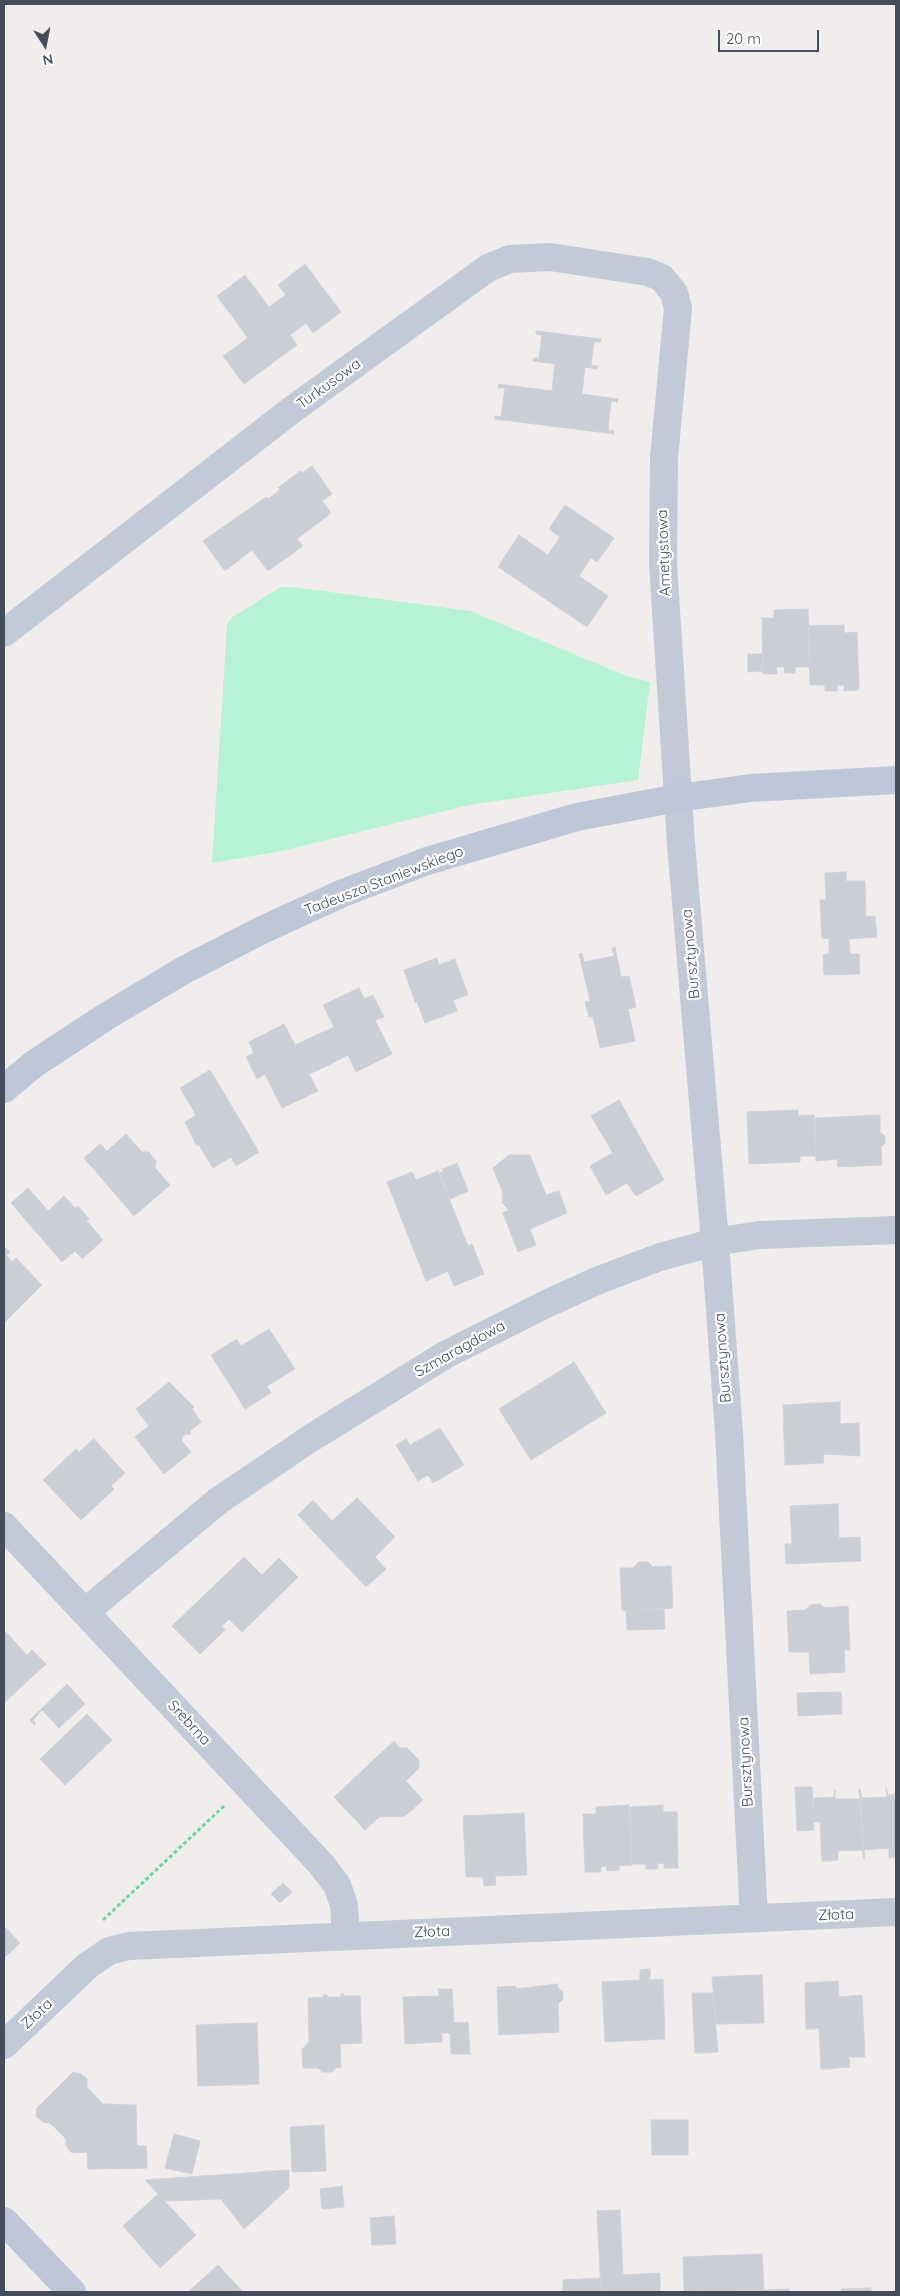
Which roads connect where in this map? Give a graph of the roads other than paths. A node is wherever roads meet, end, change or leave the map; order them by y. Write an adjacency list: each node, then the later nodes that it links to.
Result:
1 (678, 308): 2 (street, Turkusowa); 4 (street, Ametystowa)
2 (4, 633)
3 (896, 780): 4 (street, Tadeusza Staniewskiego)
4 (678, 798): 5 (street, Tadeusza Staniewskiego); 7 (street, Bursztynowa)
5 (4, 1089)
6 (896, 1230): 7 (street, Szmaragdowa)
7 (715, 1242): 9 (street, Szmaragdowa); 11 (street, Bursztynowa)
8 (4, 1526): 9 (street, Srebrna)
9 (85, 1612): 12 (street, Srebrna)
10 (896, 1912): 11 (street, Złota)
11 (754, 1918): 12 (street, Złota)
12 (346, 1936): 13 (street, Złota)
13 (4, 2045)
14 (4, 2221): 15 (street)
15 (72, 2292)

